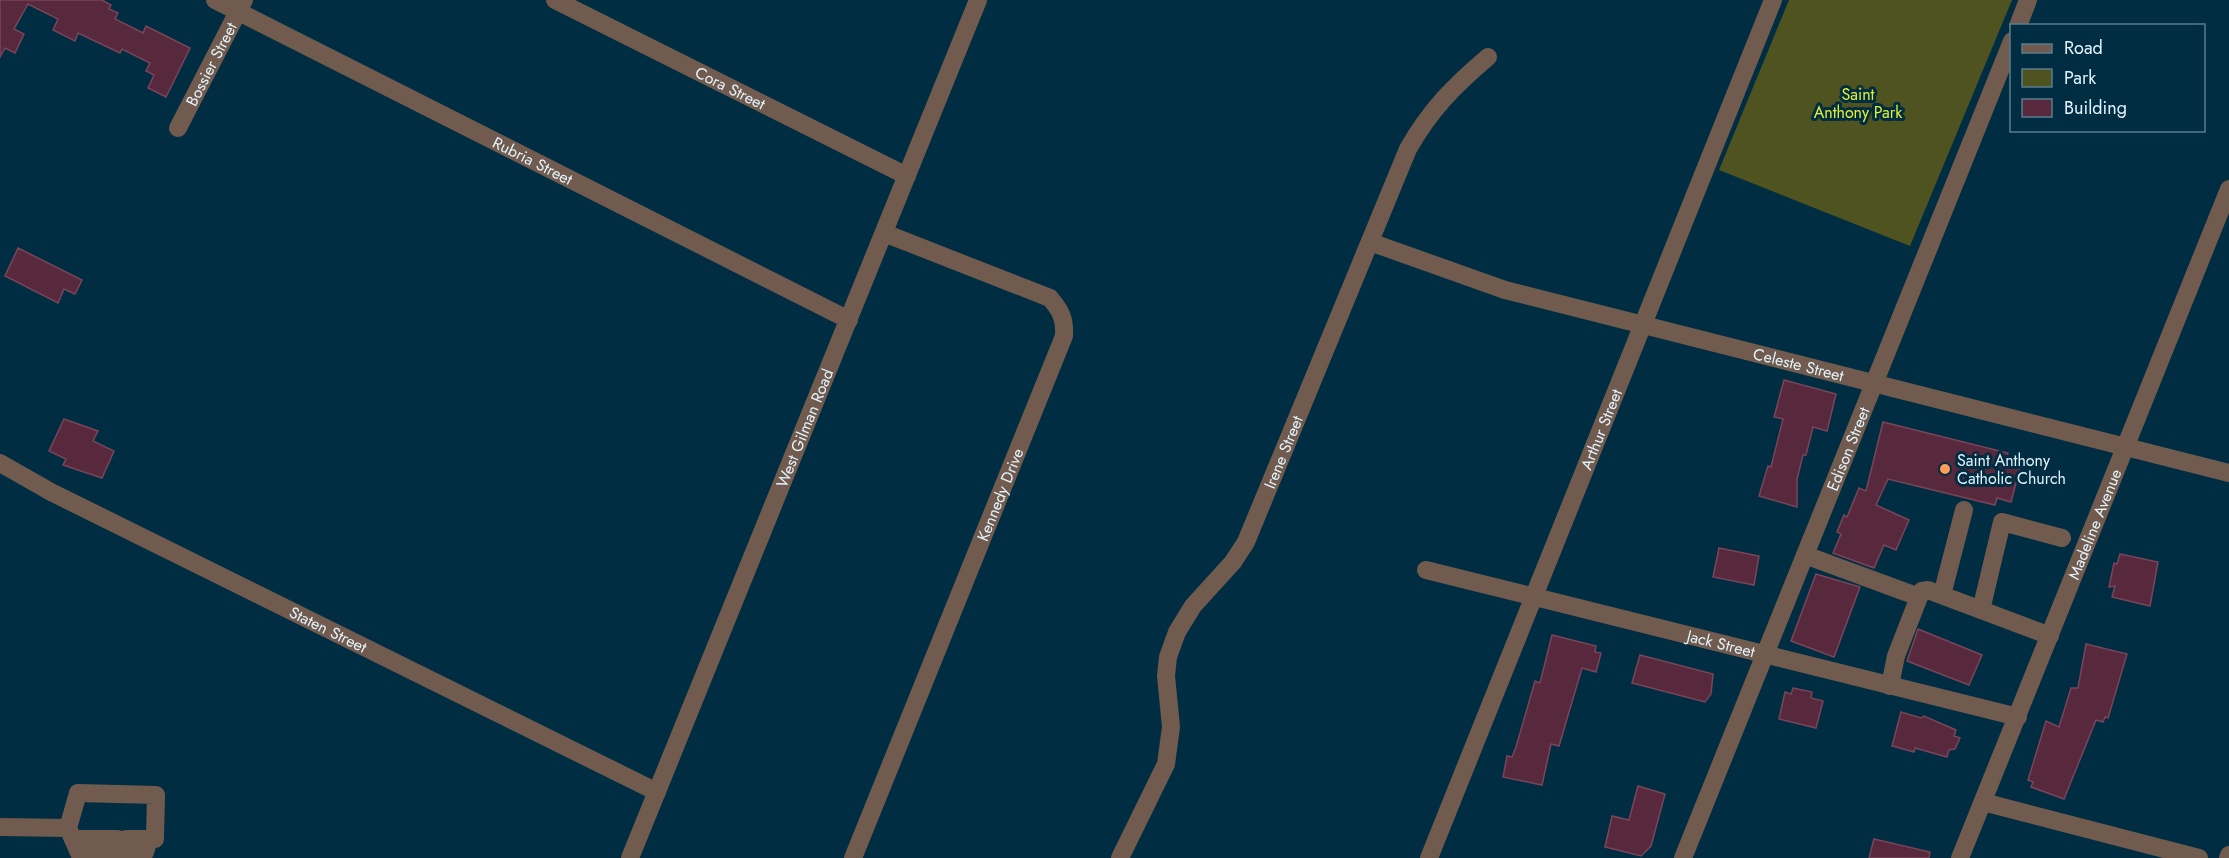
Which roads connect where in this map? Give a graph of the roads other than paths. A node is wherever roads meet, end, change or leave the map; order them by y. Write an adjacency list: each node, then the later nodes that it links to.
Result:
1 (215, 0): 6 (street, Rubria Street)
2 (555, 0): 11 (street, Cora Street)
3 (978, 0): 11 (street, West Gilman Road)
4 (1773, 0): 16 (street, Arthur Street)
5 (2028, 0): 7 (street)
6 (241, 6): 10 (street, Bossier Street); 15 (street, Rubria Street)
7 (2019, 24)
8 (2010, 45): 17 (street, Edison Street)
9 (1488, 57): 14 (street, Irene Street)
10 (178, 128)
11 (907, 176): 13 (street, West Gilman Road)
12 (2229, 189): 18 (street, Madeline Avenue)
13 (884, 233): 15 (street, West Gilman Road); 39 (street, Kennedy Drive)
14 (1370, 242): 16 (street, Celeste Street); 40 (street, Irene Street)
15 (849, 320): 33 (street, West Gilman Road)
16 (1643, 326): 17 (street, Celeste Street); 26 (street, Arthur Street)
17 (1874, 382): 18 (street, Celeste Street); 23 (street, Edison Street)
18 (2126, 447): 20 (street, Celeste Street); 29 (street, Madeline Avenue)
19 (0, 463): 33 (street, Staten Street)
20 (2229, 473)
21 (1964, 510): 25 (street)
22 (2062, 538): 28 (street)
23 (1805, 555): 27 (street); 30 (street, Edison Street)
24 (1426, 570): 26 (street, Jack Street)
25 (1942, 595): 27 (street); 28 (street)
26 (1533, 597): 30 (street, Jack Street); 41 (street, Arthur Street)
27 (1919, 597): 31 (street)
28 (1981, 610): 29 (street)
29 (2050, 636): 32 (street, Madeline Avenue)
30 (1764, 656): 31 (street, Jack Street); 42 (street, Edison Street)
31 (1890, 686): 32 (street, Jack Street)
32 (2018, 717): 34 (street, Madeline Avenue)
33 (657, 792): 38 (street, West Gilman Road)
34 (1983, 802): 43 (street, Madeline Avenue); 44 (street)
35 (0, 827): 37 (street)
36 (152, 839): 37 (street); 37 (street); 37 (street)
37 (73, 840)
38 (630, 858)
39 (853, 858)
40 (1120, 858)
41 (1429, 858)
42 (1683, 858)
43 (1960, 858)
44 (2199, 858)

